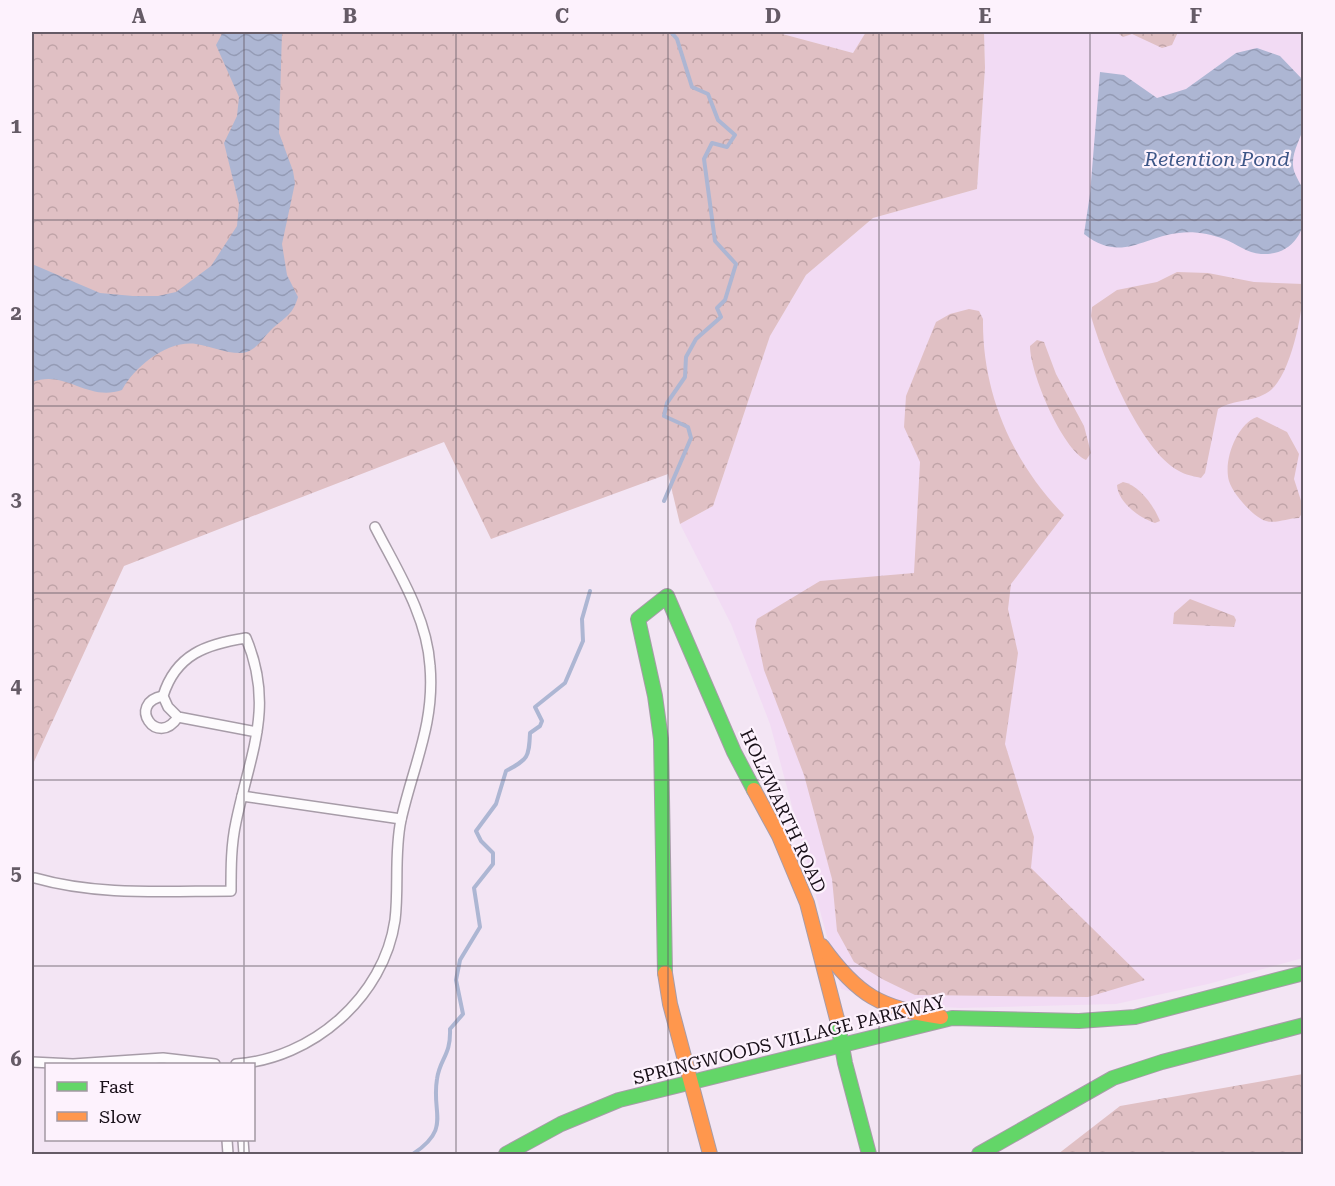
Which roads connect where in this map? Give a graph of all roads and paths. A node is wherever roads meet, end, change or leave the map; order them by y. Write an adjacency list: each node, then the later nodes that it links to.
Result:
1 (375, 527): 6 (street)
2 (163, 696): 3 (street); 3 (street); 4 (street)
3 (178, 717): 4 (street)
4 (258, 732): 5 (street)
5 (242, 796): 6 (street); 7 (street)
6 (401, 819): 17 (street)
7 (35, 878)
8 (817, 938): 10 (main road); 12 (main road, HOLZWARTH ROAD); 18 (main road, HOLZWARTH ROAD)
9 (1304, 973): 10 (main road, SPRINGWOODS VILLAGE PARKWAY)
10 (952, 1018): 12 (main road, SPRINGWOODS VILLAGE PARKWAY)
11 (1304, 1025): 22 (main road)
12 (842, 1044): 18 (main road, SPRINGWOODS VILLAGE PARKWAY); 21 (main road, HOLZWARTH ROAD)
13 (32, 1062): 14 (street)
14 (52, 1063)
15 (88, 1063): 16 (street)
16 (200, 1063)
17 (245, 1063)
18 (690, 1082): 19 (main road, SPRINGWOODS VILLAGE PARKWAY); 20 (main road)
19 (506, 1155)
20 (710, 1155)
21 (869, 1155)
22 (979, 1155)

